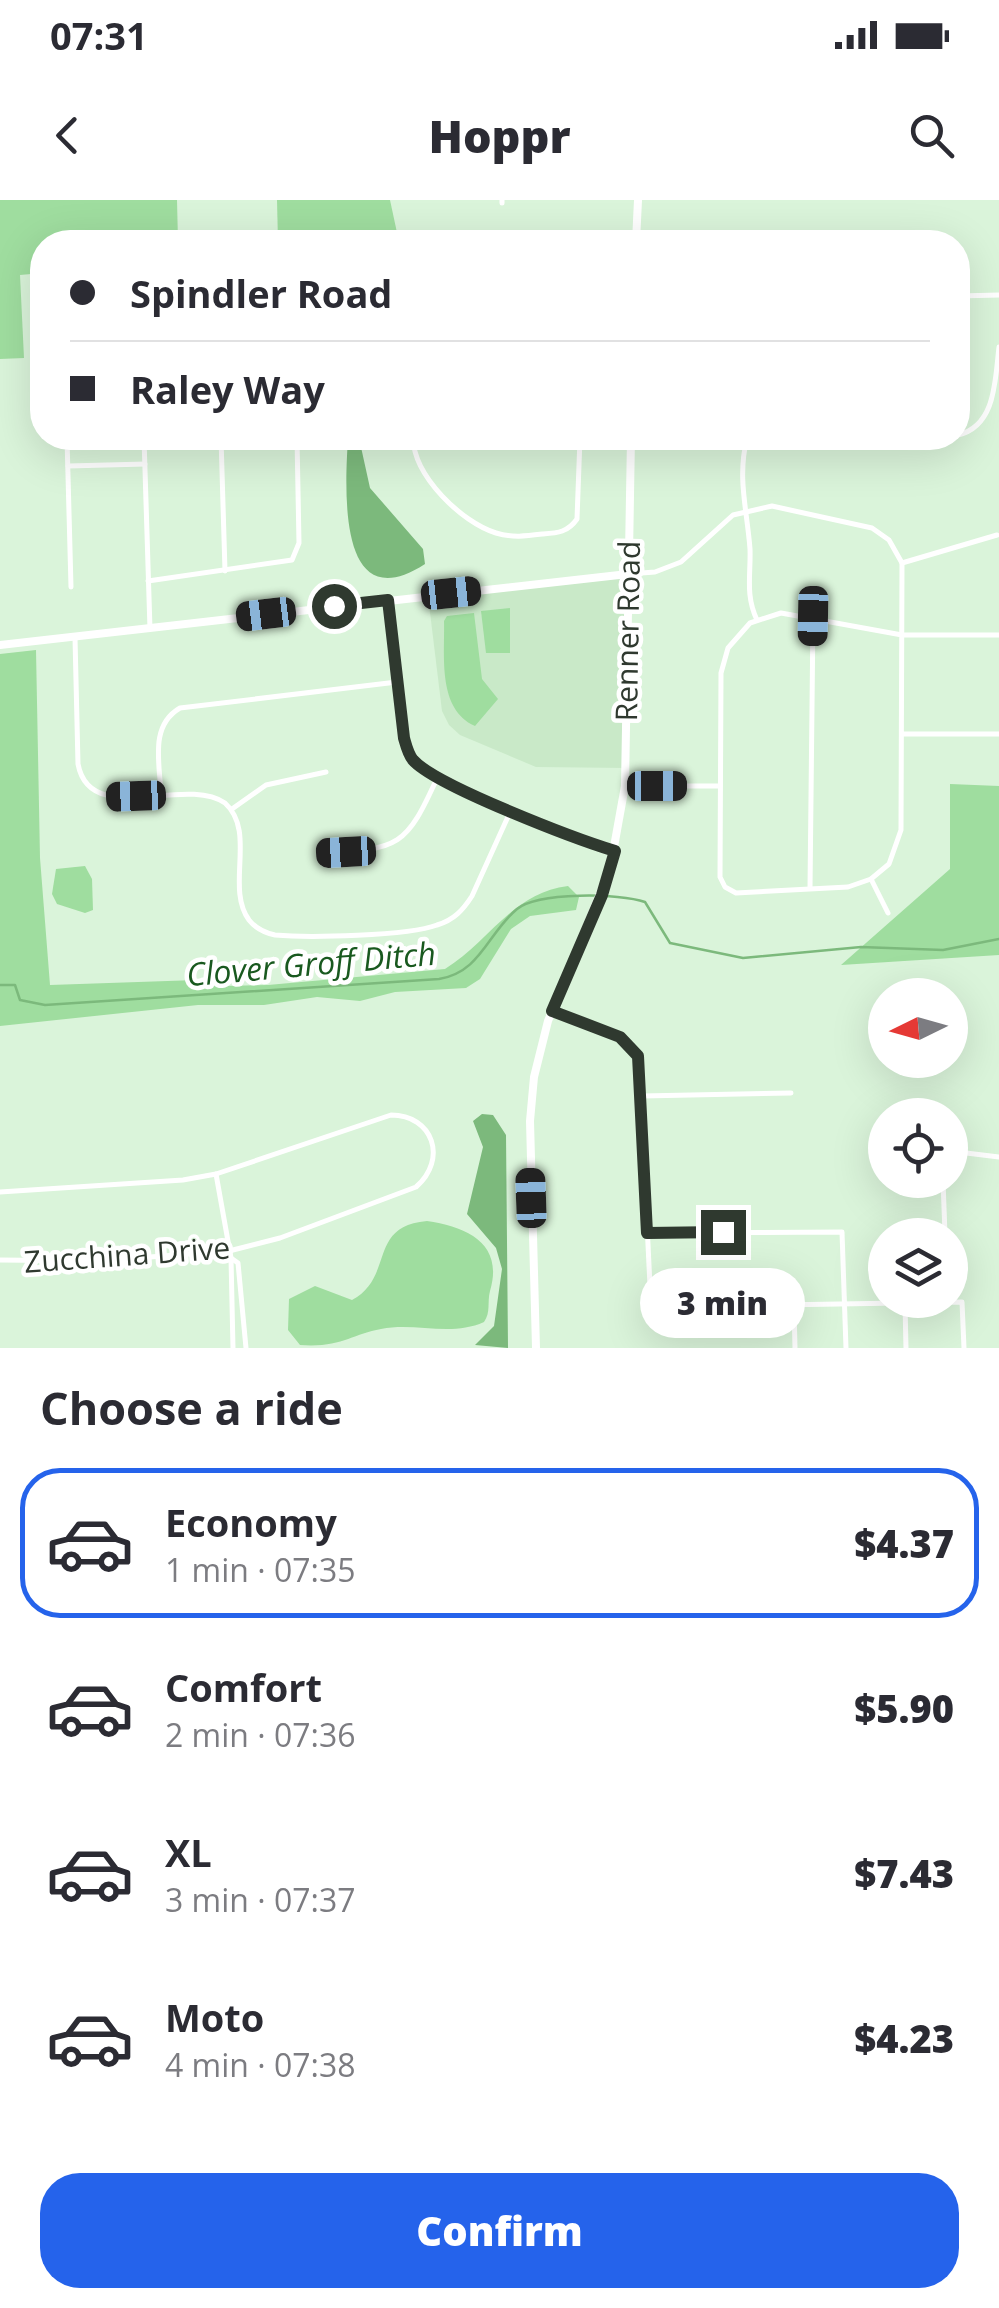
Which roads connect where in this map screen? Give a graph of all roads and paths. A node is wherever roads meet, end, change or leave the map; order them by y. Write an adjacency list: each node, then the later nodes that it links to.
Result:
1 (638, 200): 2 (main road)
2 (637, 230)
3 (999, 294): 4 (street)
4 (970, 295)
5 (999, 348): 6 (street)
6 (970, 430)
7 (67, 450): 16 (street)
8 (144, 450): 15 (street)
9 (221, 450): 20 (street)
10 (296, 450): 20 (street)
11 (416, 450): 12 (street)
12 (580, 450)
13 (631, 450): 21 (main road, Renner Road)
14 (745, 450): 17 (street)
15 (145, 464): 16 (street); 22 (street)
16 (68, 466): 23 (street)
17 (744, 510): 19 (street); 21 (street); 26 (street)
18 (997, 535): 19 (street)
19 (902, 564): 29 (street)
20 (225, 572): 22 (street)
21 (628, 574): 24 (main road); 37 (main road, Renner Road)
22 (148, 581): 27 (street)
23 (71, 587)
24 (388, 600): 27 (main road); 32 (street)
25 (813, 616): 26 (street); 29 (street); 45 (street)
26 (756, 620): 38 (street)
27 (150, 629): 30 (main road)
28 (999, 635): 29 (street)
29 (904, 636): 33 (street)
30 (75, 638): 31 (main road); 39 (street)
31 (0, 646)
32 (397, 682): 36 (street); 39 (street)
33 (903, 734): 34 (street); 44 (street)
34 (999, 734)
35 (326, 772): 40 (street)
36 (438, 776): 41 (street); 43 (street)
37 (625, 786): 38 (street); 42 (main road, Renner Road)
38 (720, 786): 45 (street)
39 (161, 795): 40 (street)
40 (232, 809): 41 (street)
41 (511, 810): 42 (street)
42 (615, 851): 47 (main road, Renner Road)
43 (323, 853)
44 (871, 880): 45 (street); 46 (street)
45 (810, 889)
46 (888, 913)
47 (552, 1011): 49 (street); 64 (main road, Renner Road)
48 (791, 1093): 49 (street)
49 (642, 1096): 54 (street)
50 (968, 1154): 51 (street)
51 (999, 1157)
52 (216, 1174): 53 (street); 55 (street); 55 (street, Zucchina Drive)
53 (0, 1192)
54 (647, 1233): 57 (street); 59 (street)
55 (230, 1254): 56 (street, Zucchina Drive); 62 (street); 63 (street)
56 (0, 1260)
57 (845, 1305): 58 (street); 59 (street); 66 (street)
58 (868, 1305)
59 (794, 1306): 65 (street)
60 (905, 1318): 67 (street)
61 (963, 1318): 68 (street)
62 (233, 1348)
63 (246, 1348)
64 (536, 1348)
65 (795, 1348)
66 (846, 1348)
67 (906, 1348)
68 (964, 1348)

